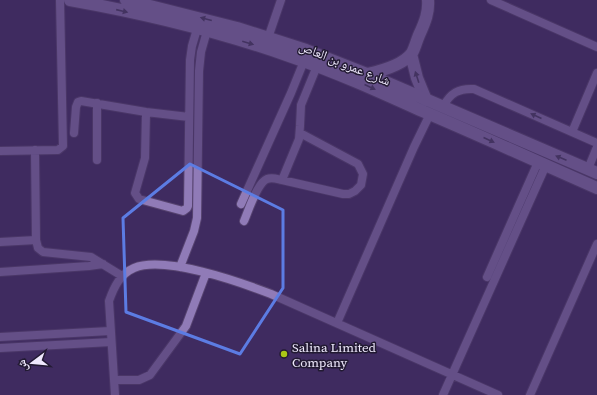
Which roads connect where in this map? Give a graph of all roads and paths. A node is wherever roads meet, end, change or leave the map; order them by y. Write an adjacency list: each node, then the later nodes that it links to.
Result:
1 (60, 0): 26 (lane)
2 (70, 0): 7 (main road, شارع عمرو بن العاص, one-way to 7)
3 (126, 0): 8 (main road, شارع عمرو بن العاص, one-way to 3)
4 (281, 0): 8 (lane)
5 (428, 0): 10 (main road)
6 (492, 0): 9 (lane)
7 (202, 30): 11 (main road, شارع عمرو بن العاص, one-way to 11); 20 (lane); 39 (lane)
8 (268, 38): 14 (main road, شارع عمرو بن العاص)
9 (597, 47)
10 (411, 54): 14 (main road); 15 (main road, one-way to 10)
11 (304, 61): 12 (main road, شارع عمرو بن العاص); 33 (lane)
12 (317, 66): 19 (main road, شارع عمرو بن العاص, one-way to 19); 23 (lane)
13 (597, 73): 21 (lane)
14 (367, 74): 15 (main road, شارع عمرو بن العاص)
15 (426, 100): 17 (main road, شارع عمرو بن العاص)
16 (97, 103): 18 (lane); 22 (lane); 28 (lane)
17 (443, 107): 21 (lane, one-way to 17); 30 (main road, شارع عمرو بن العاص, one-way to 17)
18 (146, 112): 20 (lane); 20 (lane)
19 (430, 114): 29 (main road, شارع عمرو بن العاص, one-way to 29); 44 (lane)
20 (189, 117)
21 (572, 132): 24 (lane)
22 (74, 133)
23 (300, 133): 31 (lane); 31 (lane)
24 (597, 143)
25 (597, 147): 30 (lane)
26 (35, 150): 27 (lane); 35 (lane)
27 (0, 151)
28 (97, 160)
29 (542, 164): 32 (main road, شارع عمرو بن العاص); 43 (lane); 49 (lane)
30 (592, 171)
31 (282, 180): 34 (lane)
32 (597, 188)
33 (241, 204)
34 (244, 221)
35 (36, 240): 36 (lane); 38 (lane)
36 (0, 242)
37 (597, 244): 54 (lane)
38 (103, 264): 40 (lane); 42 (lane)
39 (180, 267): 41 (lane); 42 (lane)
40 (0, 272)
41 (206, 273): 44 (lane); 50 (lane)
42 (122, 276): 45 (lane)
43 (487, 276)
44 (337, 323): 49 (lane)
45 (110, 331): 46 (lane); 47 (lane)
46 (0, 337)
47 (111, 342): 48 (lane); 50 (lane)
48 (0, 348)
49 (453, 375): 52 (lane); 53 (lane)
50 (114, 380): 51 (lane)
51 (115, 395)
52 (444, 395)
53 (498, 395)
54 (530, 395)

